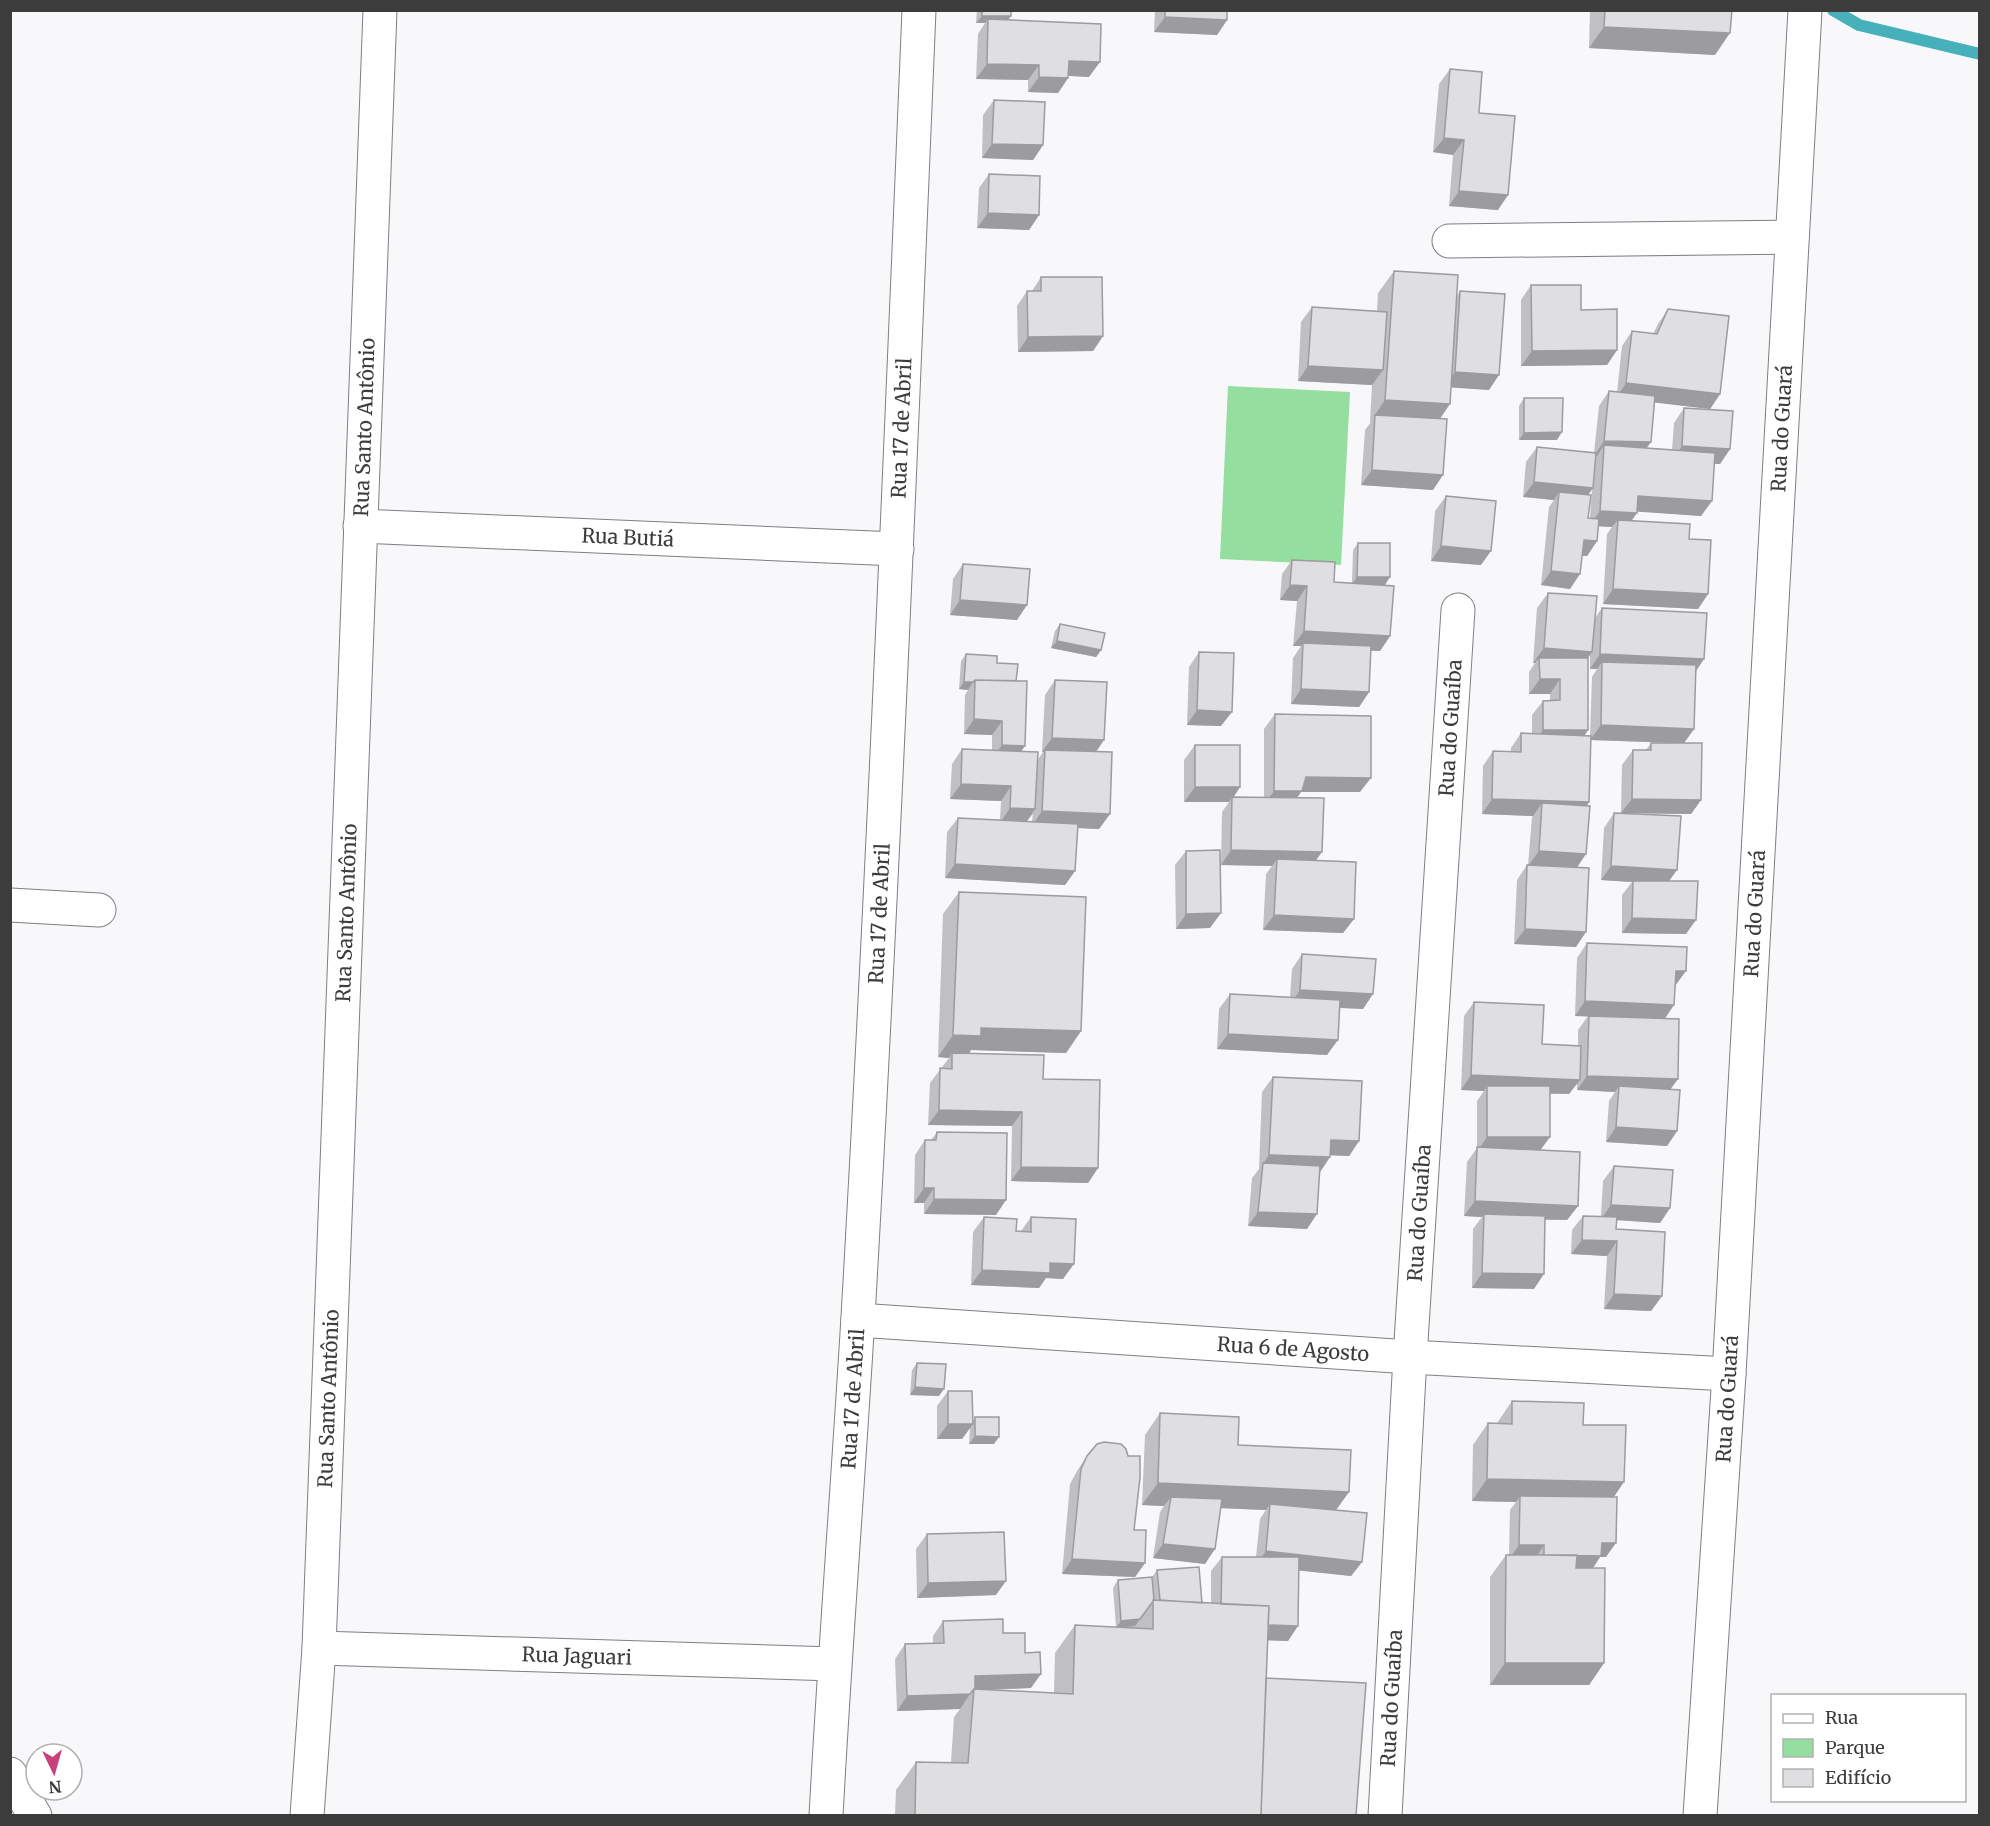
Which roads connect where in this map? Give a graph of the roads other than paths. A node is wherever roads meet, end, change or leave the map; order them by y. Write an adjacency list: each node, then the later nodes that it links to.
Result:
1 (380, 10): 6 (street, Rua Santo Antônio)
2 (920, 10): 7 (street, Rua 17 de Abril)
3 (1805, 10): 4 (street, Rua do Guará)
4 (1791, 237): 5 (street); 13 (street, Rua do Guará)
5 (1449, 241)
6 (360, 526): 7 (street, Rua Butiá); 14 (street, Rua Santo Antônio)
7 (897, 549): 11 (street, Rua 17 de Abril)
8 (1458, 610): 12 (street, Rua do Guaíba)
9 (10, 905): 10 (street)
10 (99, 910)
11 (858, 1320): 12 (street, Rua 6 de Agosto); 15 (street, Rua 17 de Abril)
12 (1410, 1357): 13 (street, Rua 6 de Agosto); 20 (street, Rua do Guaíba)
13 (1729, 1374): 21 (street, Rua do Guará)
14 (319, 1648): 15 (street, Rua Jaguari); 18 (street, Rua Santo Antônio)
15 (834, 1664): 19 (street, Rua 17 de Abril)
16 (10, 1774): 17 (street)
17 (34, 1815)
18 (307, 1815)
19 (826, 1815)
20 (1385, 1815)
21 (1700, 1815)

